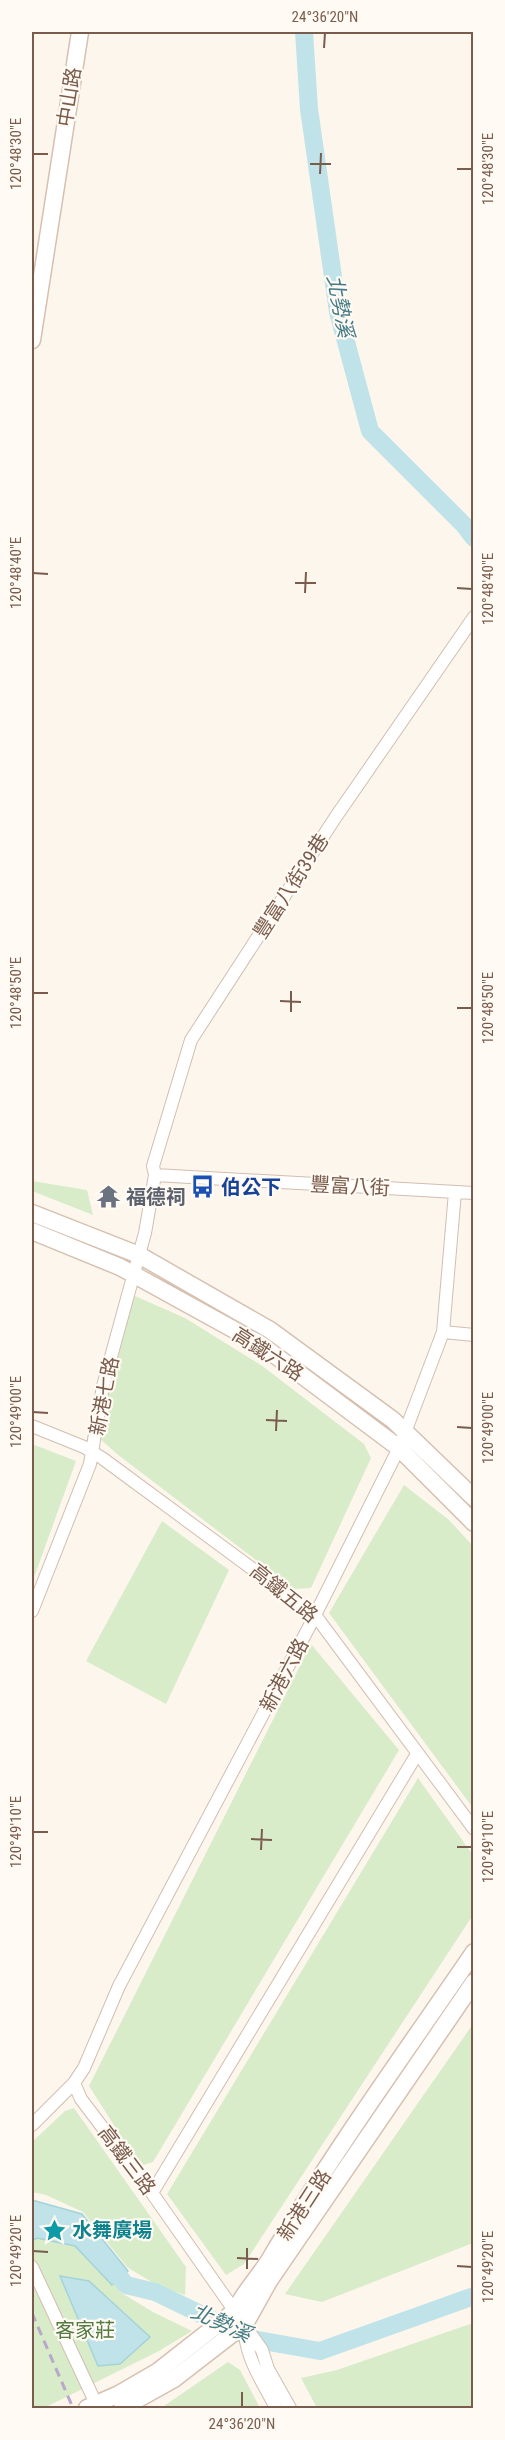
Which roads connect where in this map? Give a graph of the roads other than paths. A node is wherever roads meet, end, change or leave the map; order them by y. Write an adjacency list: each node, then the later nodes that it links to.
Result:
1 (80, 32): 2 (street, 中山路)
2 (32, 340)
3 (474, 617): 4 (street, 豐富八街39巷)
4 (155, 1175): 5 (street, 豐富八街); 9 (street, 新港七路)
5 (455, 1192): 6 (street, 豐富八街); 11 (street, 新港六路)
6 (474, 1193)
7 (32, 1213): 9 (street, 高鐵六路)
8 (32, 1231): 10 (street, 高鐵六路)
9 (139, 1255): 10 (street, 新港七路); 14 (street, 高鐵六路)
10 (134, 1275): 15 (street, 高鐵六路); 16 (street, 新港七路)
11 (443, 1332): 12 (street); 14 (street, 新港六路)
12 (474, 1335)
13 (32, 1426): 16 (street, 高鐵五路)
14 (406, 1431): 15 (street, 新港六路); 17 (street, 高鐵六路)
15 (399, 1448): 18 (street, 高鐵六路); 20 (street, 新港六路)
16 (93, 1451): 19 (street, 新港七路); 20 (street, 高鐵五路)
17 (474, 1498)
18 (474, 1523)
19 (32, 1611)
20 (315, 1615): 21 (street, 高鐵五路); 25 (street, 新港六路)
21 (417, 1754): 22 (street, 高鐵五路); 27 (street)
22 (474, 1829)
23 (474, 1952): 29 (street, 新港三路)
24 (474, 1982): 29 (street, 新港三路)
25 (74, 2083): 26 (street, 新港六路); 27 (street, 高鐵三路)
26 (32, 2125)
27 (153, 2193): 29 (street, 高鐵三路)
28 (32, 2267): 30 (street)
29 (242, 2330): 30 (street, 新港三路); 31 (street, 新港三路); 32 (street, 高鐵三路); 33 (street, 高鐵三路)
30 (94, 2407)
31 (122, 2409)
32 (276, 2409)
33 (290, 2409)

